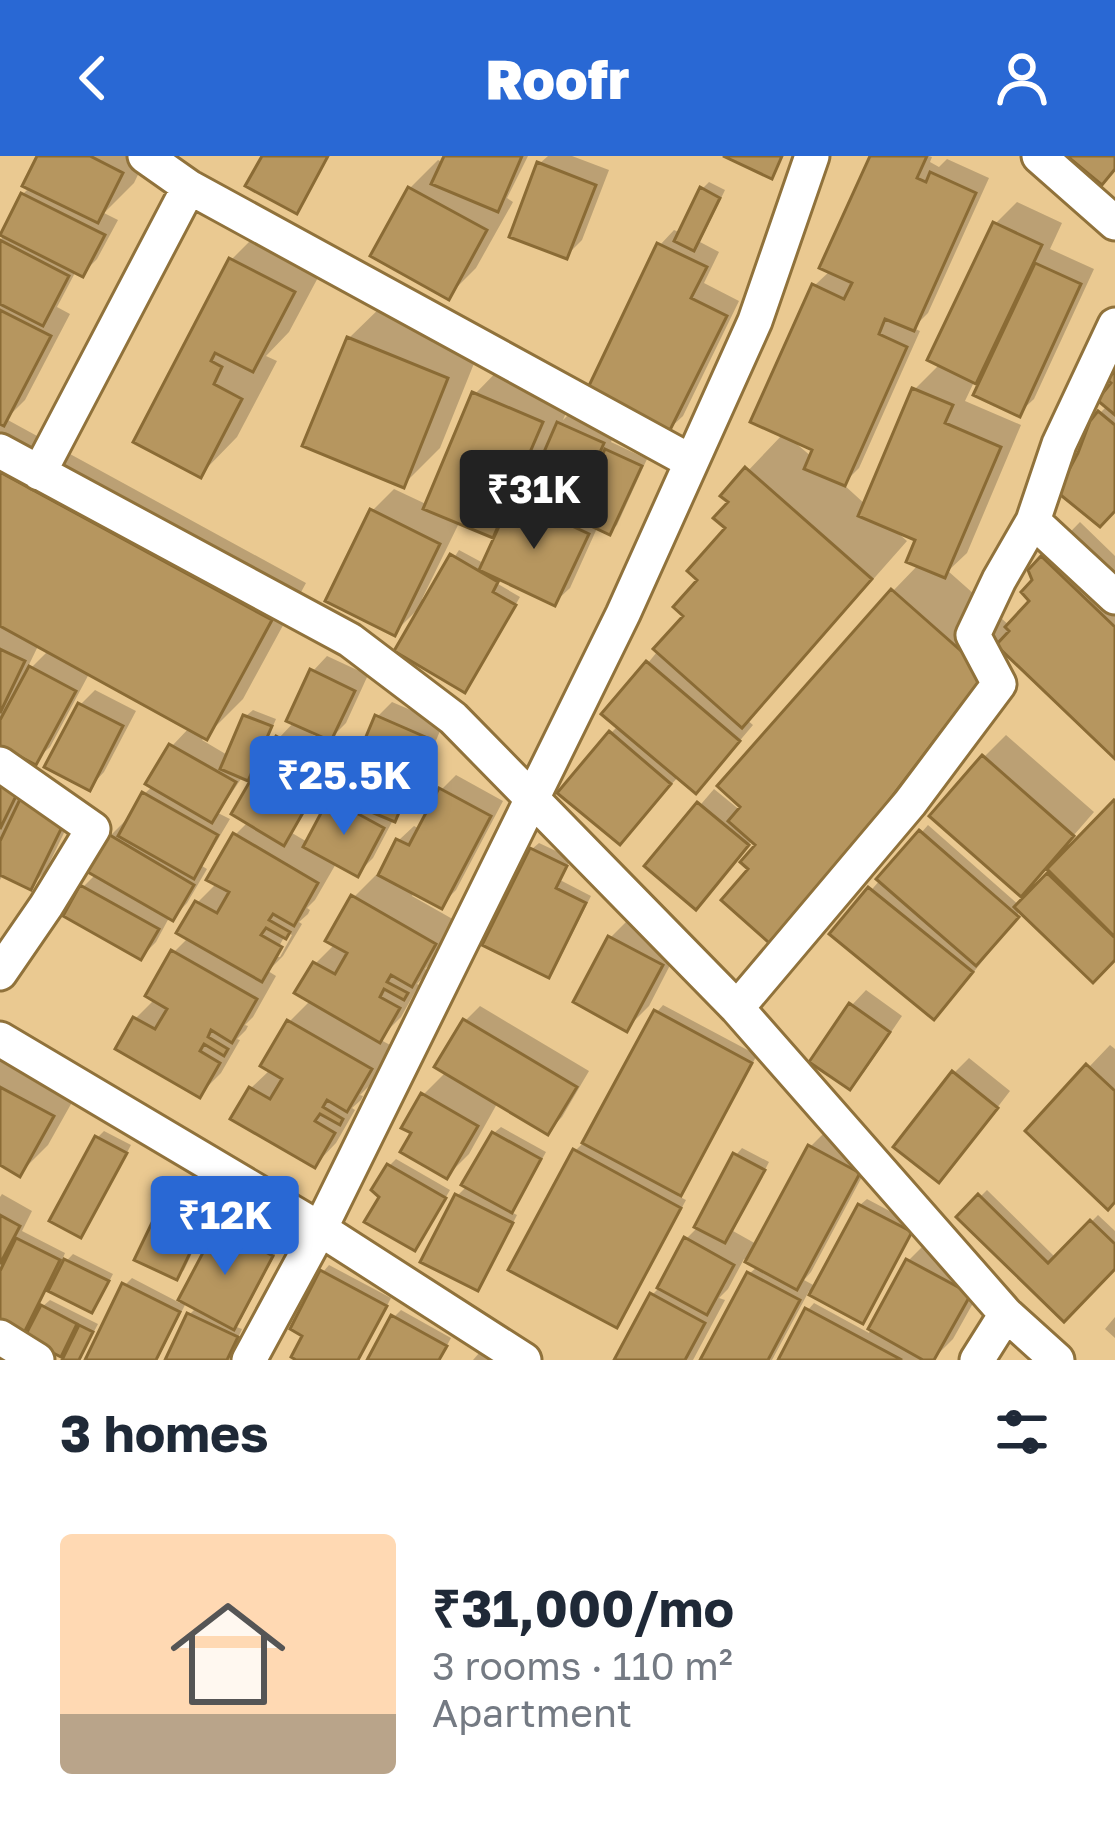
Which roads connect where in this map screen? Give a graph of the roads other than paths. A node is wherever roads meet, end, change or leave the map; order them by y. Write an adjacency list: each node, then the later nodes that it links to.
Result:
1 (145, 156): 4 (street)
2 (812, 156): 8 (street)
3 (1039, 156): 5 (street)
4 (189, 187): 8 (street); 9 (street)
5 (1114, 225)
6 (1115, 325): 10 (street)
7 (0, 451): 9 (street)
8 (690, 461): 13 (street)
9 (40, 473): 13 (street)
10 (1033, 521): 11 (street); 15 (street)
11 (1115, 597)
12 (0, 764): 14 (street)
13 (530, 798): 15 (street); 17 (street)
14 (0, 973)
15 (736, 1008): 18 (street)
16 (0, 1039): 17 (street)
17 (320, 1229): 21 (street); 22 (street)
18 (1006, 1314): 23 (street); 24 (street)
19 (0, 1336): 20 (street)
20 (37, 1360)
21 (249, 1360)
22 (524, 1360)
23 (976, 1360)
24 (1057, 1360)

